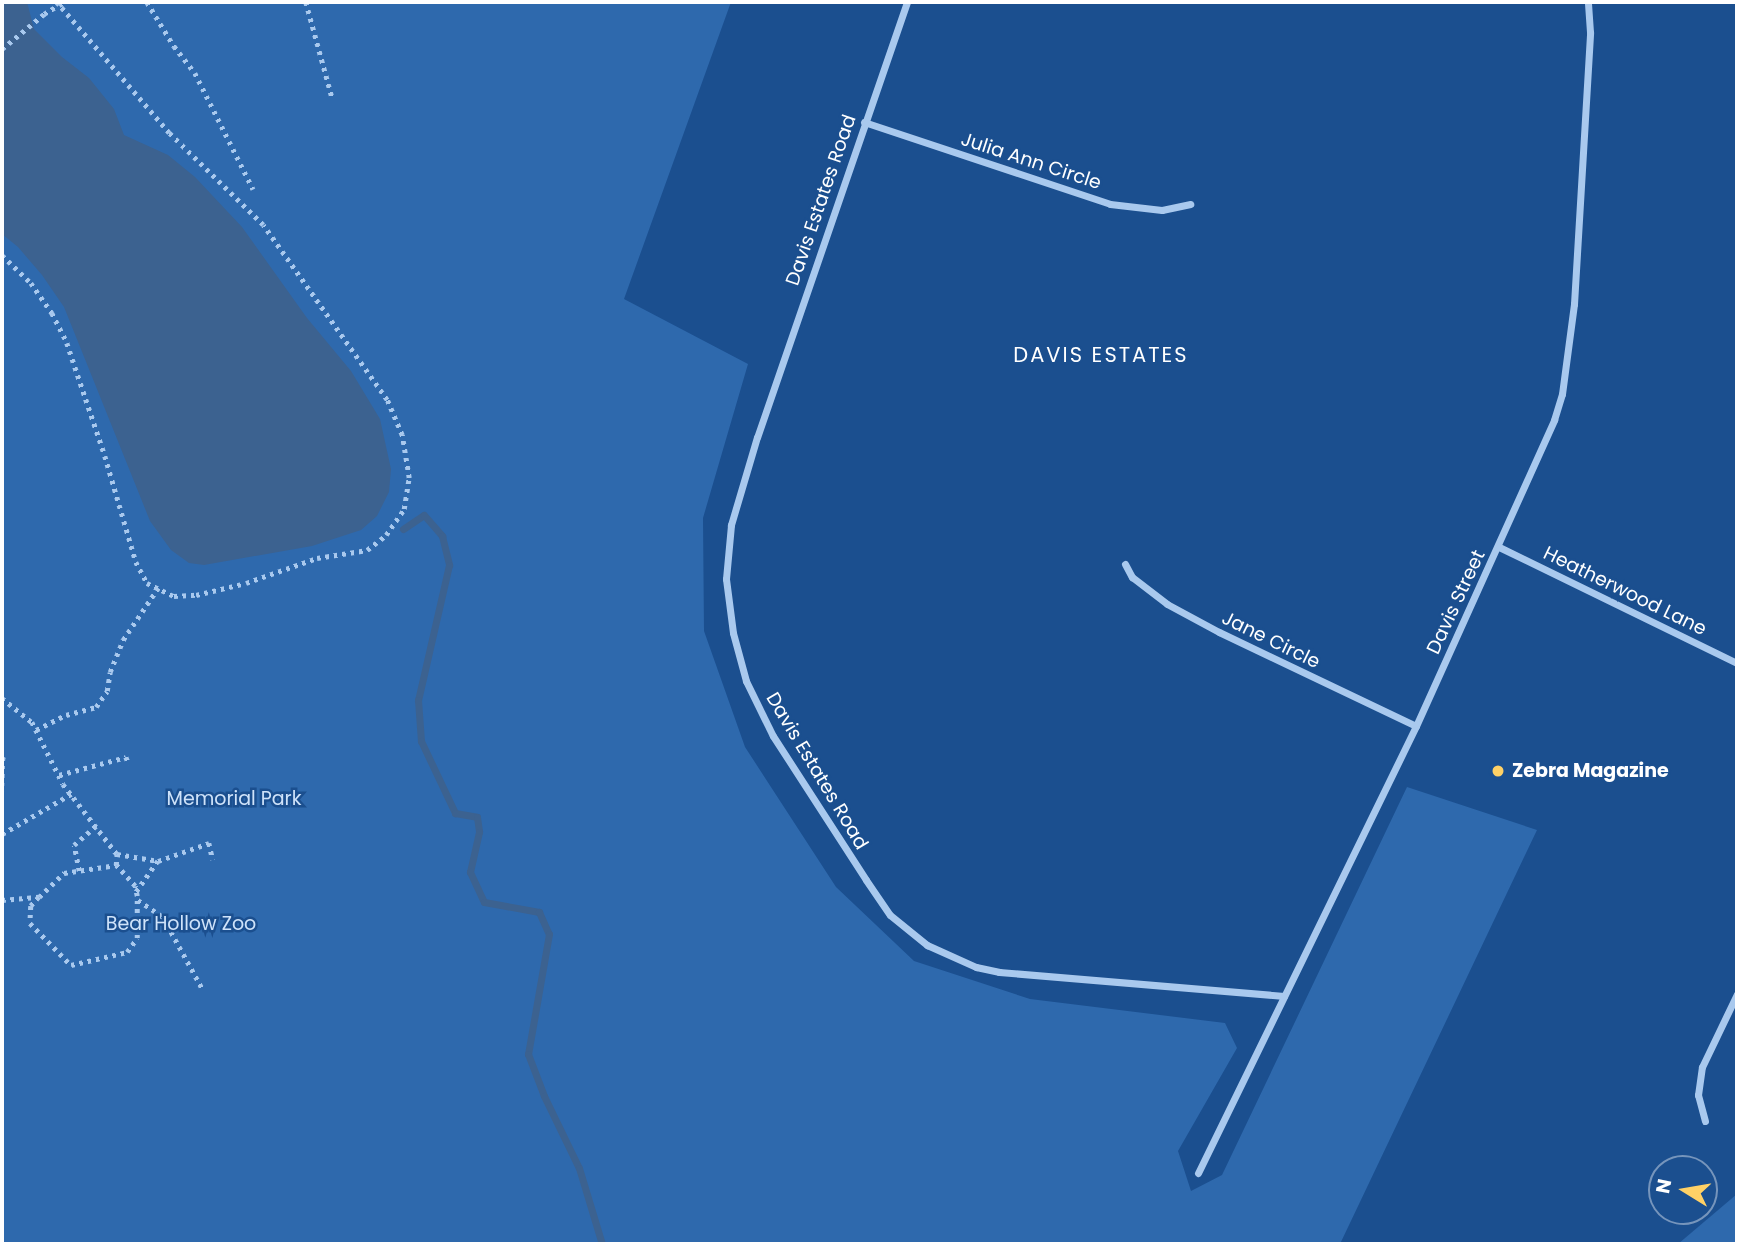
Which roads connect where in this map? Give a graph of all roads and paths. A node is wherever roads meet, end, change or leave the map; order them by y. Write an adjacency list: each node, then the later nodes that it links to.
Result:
1 (66, 2): 6 (path)
2 (147, 2): 10 (path)
3 (306, 2): 8 (path)
4 (907, 2): 9 (street, Davis Estates Road)
5 (1588, 2): 13 (street, Davis Street)
6 (57, 4): 7 (path); 15 (path)
7 (2, 49)
8 (332, 97)
9 (864, 122): 11 (street, Julia Ann Circle); 38 (street, Davis Estates Road)
10 (253, 189)
11 (1190, 204)
12 (2, 255): 15 (path)
13 (1499, 547): 16 (street, Heatherwood Lane); 18 (street, Davis Street)
14 (1125, 564): 18 (street, Jane Circle)
15 (158, 588): 19 (path)
16 (1737, 663)
17 (2, 698): 19 (path)
18 (1416, 726): 38 (street, Davis Street)
19 (36, 730): 22 (path)
20 (2, 760): 23 (path)
21 (129, 764): 22 (path)
22 (59, 775): 24 (path)
23 (2, 791)
24 (71, 794): 25 (path); 26 (path)
25 (96, 826): 27 (path); 31 (path)
26 (2, 834)
27 (117, 854): 29 (path); 30 (path)
28 (214, 860): 29 (path)
29 (158, 861): 32 (path)
30 (116, 865): 31 (path); 32 (path)
31 (79, 871): 33 (path)
32 (136, 892): 35 (path)
33 (39, 897): 34 (path); 35 (path)
34 (2, 900)
35 (137, 900): 36 (path)
36 (202, 988)
37 (1737, 994): 39 (street)
38 (1284, 996): 40 (street, Davis Street)
39 (1704, 1121)
40 (1198, 1173)

